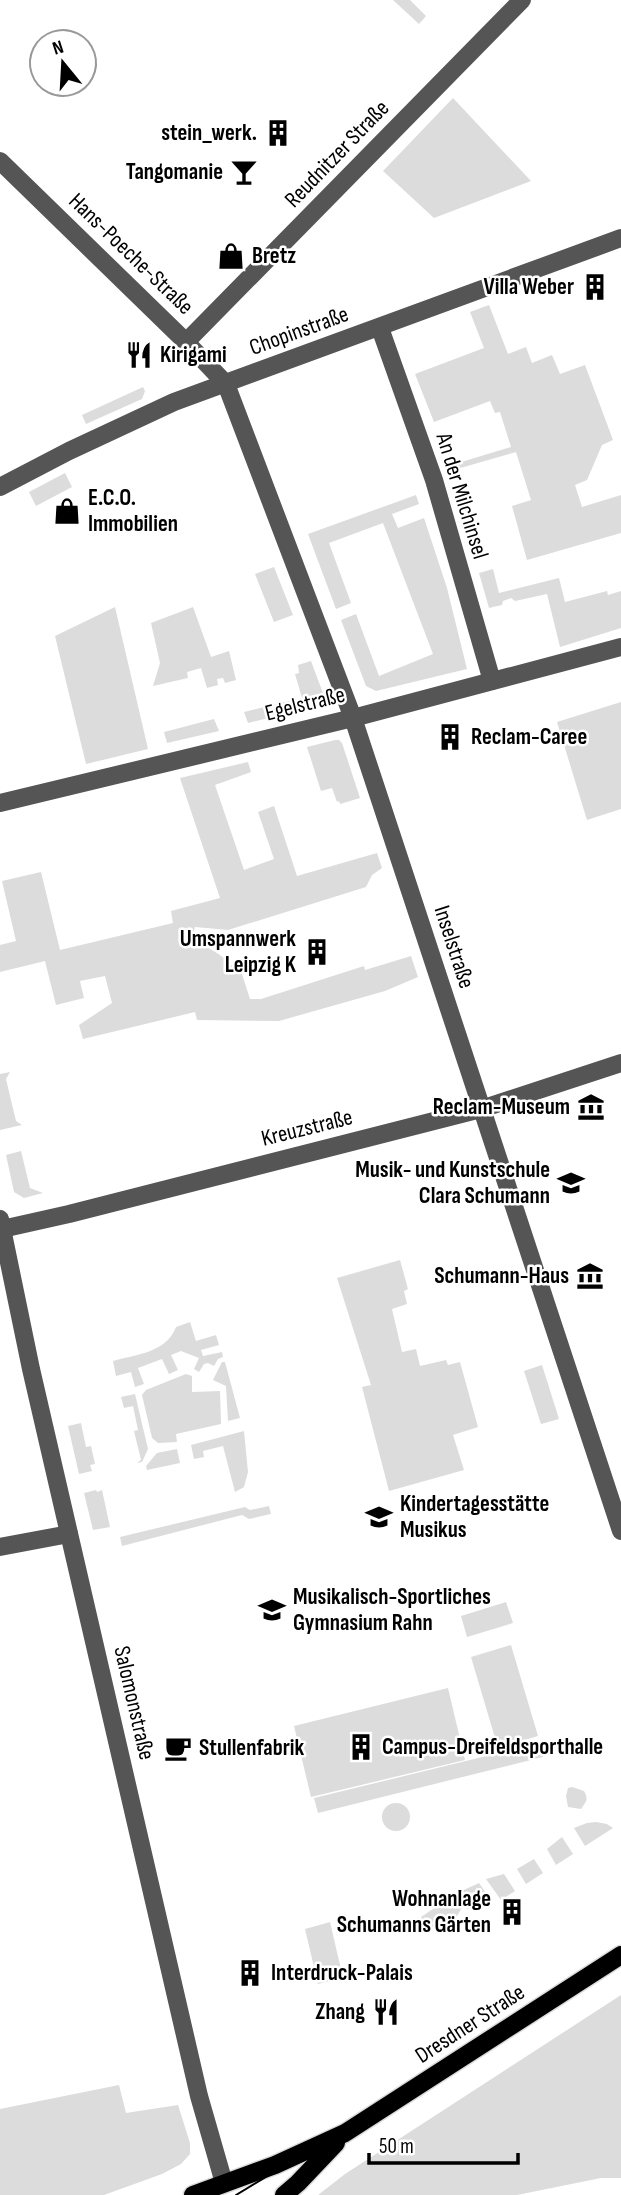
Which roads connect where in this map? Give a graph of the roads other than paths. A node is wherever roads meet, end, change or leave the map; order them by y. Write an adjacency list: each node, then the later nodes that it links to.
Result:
1 (522, 0): 5 (street, Reudnitzer Straße)
2 (0, 161): 5 (street, Hans-Poeche-Straße)
3 (621, 240): 4 (street, Chopinstraße)
4 (380, 328): 6 (street, Chopinstraße); 9 (street, An der Milchinsel)
5 (186, 342): 6 (street, Hans-Poeche-Straße)
6 (226, 384): 7 (street, Chopinstraße); 10 (street, Inselstraße)
7 (0, 487)
8 (621, 647): 9 (street, Egelstraße)
9 (492, 681): 10 (street, Egelstraße)
10 (353, 718): 11 (street, Egelstraße); 13 (street, Inselstraße)
11 (0, 803)
12 (621, 1063): 13 (street, Kreuzstraße)
13 (481, 1109): 14 (street, Kreuzstraße); 16 (street, Inselstraße)
14 (1, 1224): 15 (street, Salomonstraße)
15 (6, 1279): 17 (street, Salomonstraße)
16 (621, 1531)
17 (69, 1534): 18 (street); 21 (street, Salomonstraße)
18 (0, 1547)
19 (621, 1955): 20 (main road, Dresdner Straße)
20 (345, 2133): 21 (main road, Dresdner Straße); 23 (main road, Dresdner Straße)
21 (227, 2189): 22 (main road, Dresdner Straße)
22 (192, 2195)
23 (284, 2195)

